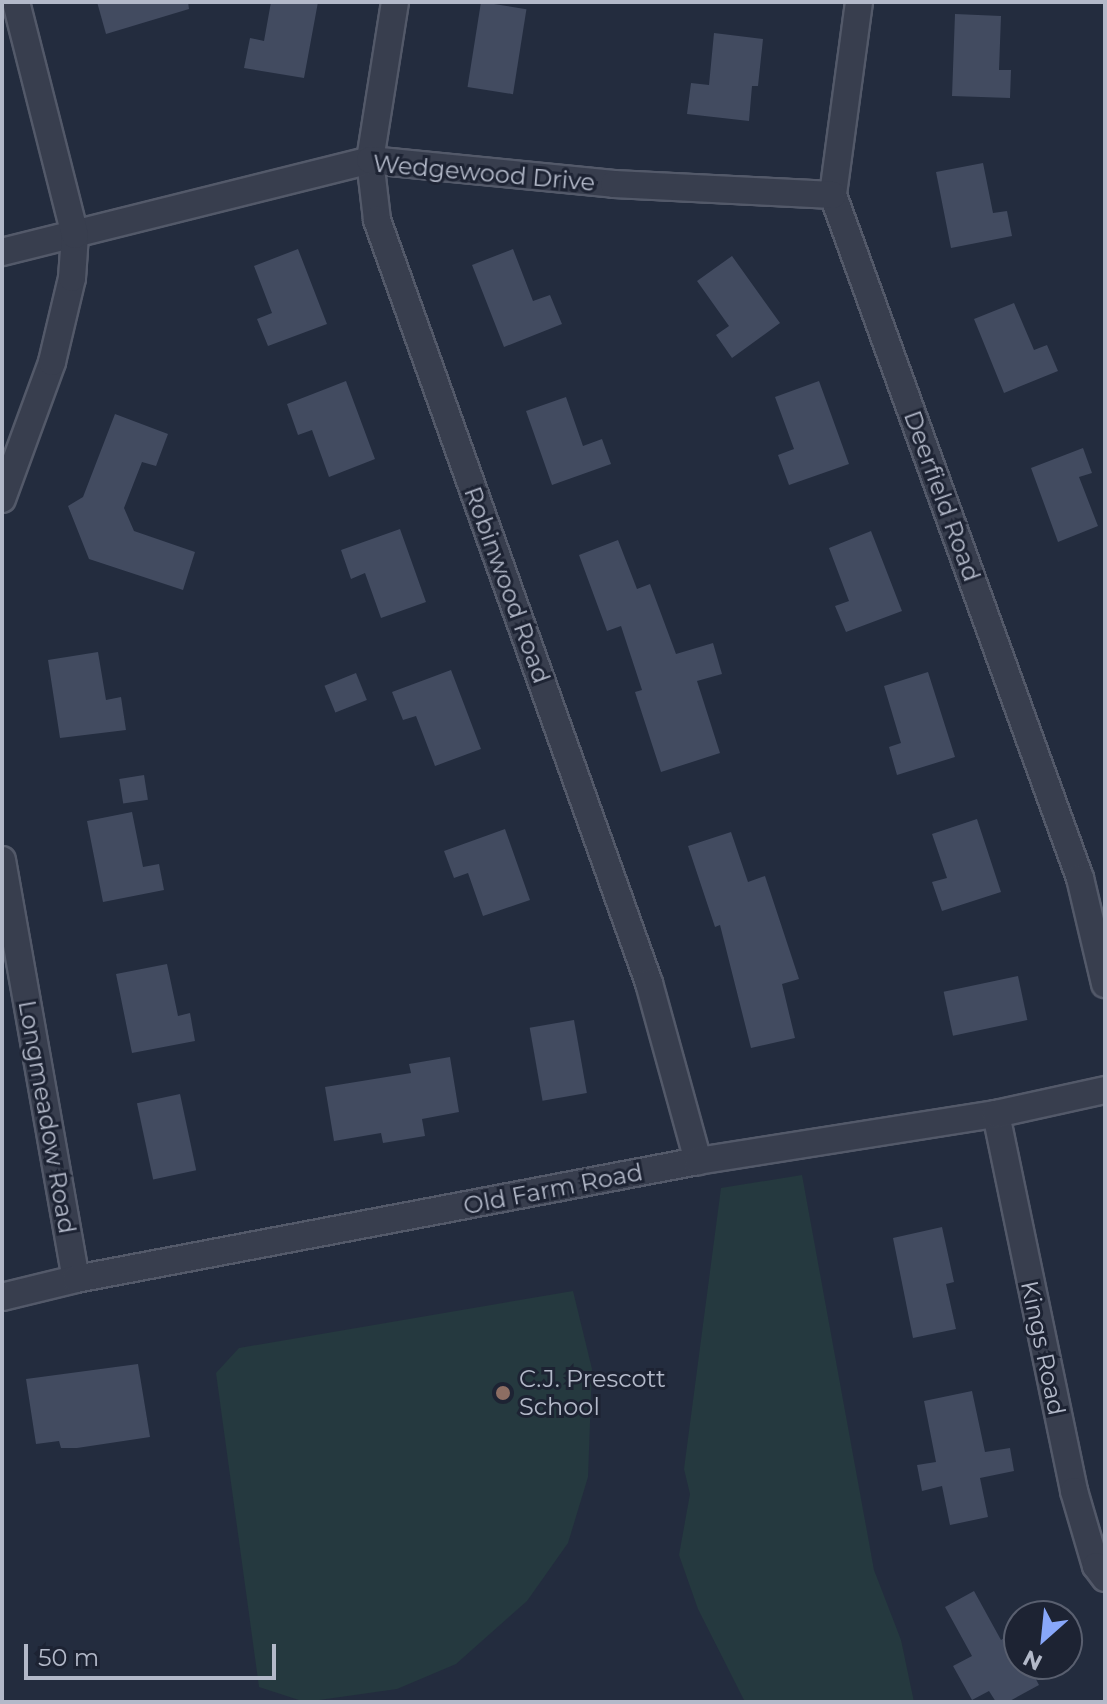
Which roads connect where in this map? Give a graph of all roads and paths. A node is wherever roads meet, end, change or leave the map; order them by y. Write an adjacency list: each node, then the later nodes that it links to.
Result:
1 (16, 2): 6 (street)
2 (395, 2): 4 (street, Robinwood Road)
3 (859, 2): 5 (street, Deerfield Road)
4 (370, 160): 5 (street, Wedgewood Drive); 6 (street, Wedgewood Drive); 13 (street, Robinwood Road)
5 (833, 195): 10 (street, Deerfield Road)
6 (75, 235): 7 (street, Wedgewood Drive); 8 (street)
7 (2, 252)
8 (2, 499)
9 (2, 860): 14 (street, Longmeadow Road)
10 (1105, 984)
11 (1105, 1090): 12 (street, Old Farm Road)
12 (996, 1114): 13 (street, Old Farm Road); 16 (street, Kings Road)
13 (698, 1161): 14 (street, Old Farm Road)
14 (76, 1279): 15 (street, Old Farm Road)
15 (2, 1297)
16 (1105, 1578)

